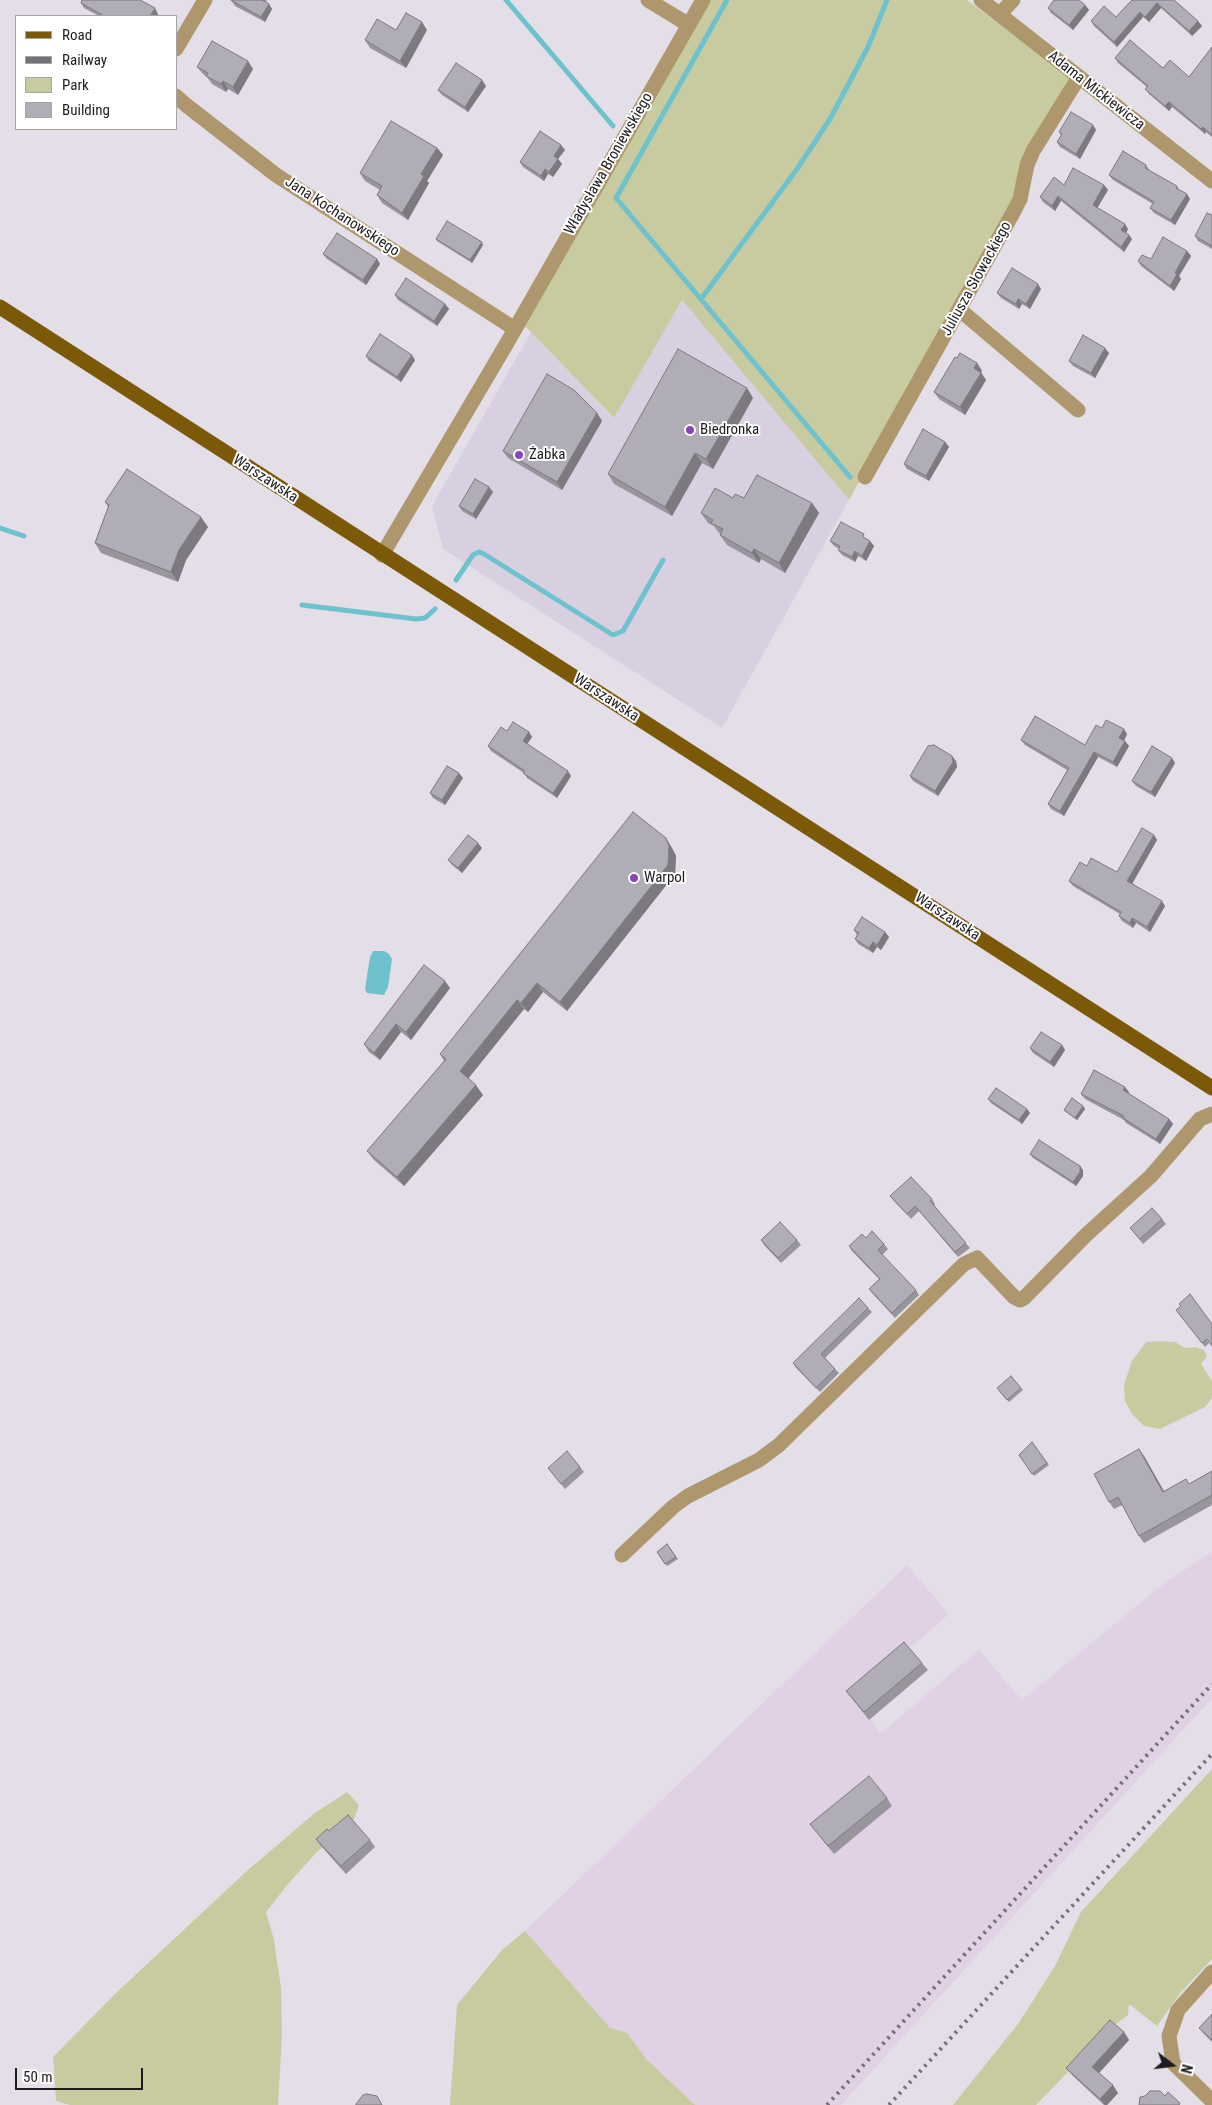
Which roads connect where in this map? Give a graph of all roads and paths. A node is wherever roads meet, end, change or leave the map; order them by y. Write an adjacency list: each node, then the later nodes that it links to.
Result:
1 (205, 0): 8 (street)
2 (648, 0): 7 (street)
3 (703, 0): 7 (street, Władysława Broniewskiego)
4 (981, 0): 6 (street, Adama Mickiewicza)
5 (1013, 0): 6 (street)
6 (1000, 14): 9 (street, Adama Mickiewicza)
7 (689, 26): 14 (street, Władysława Broniewskiego)
8 (178, 46)
9 (1079, 77): 11 (street, Adama Mickiewicza); 13 (street, Juliusza Słowackiego)
10 (178, 98): 14 (street, Jana Kochanowskiego)
11 (1212, 181)
12 (0, 308): 17 (main road, Warszawska)
13 (960, 310): 15 (street); 16 (street, Juliusza Słowackiego)
14 (515, 329): 17 (street, Władysława Broniewskiego)
15 (1078, 410)
16 (865, 477)
17 (382, 555): 18 (main road, Warszawska)
18 (1212, 1088)
19 (1212, 1114): 20 (street)
20 (622, 1555)
21 (1212, 1972): 22 (street)
22 (1212, 2101)

